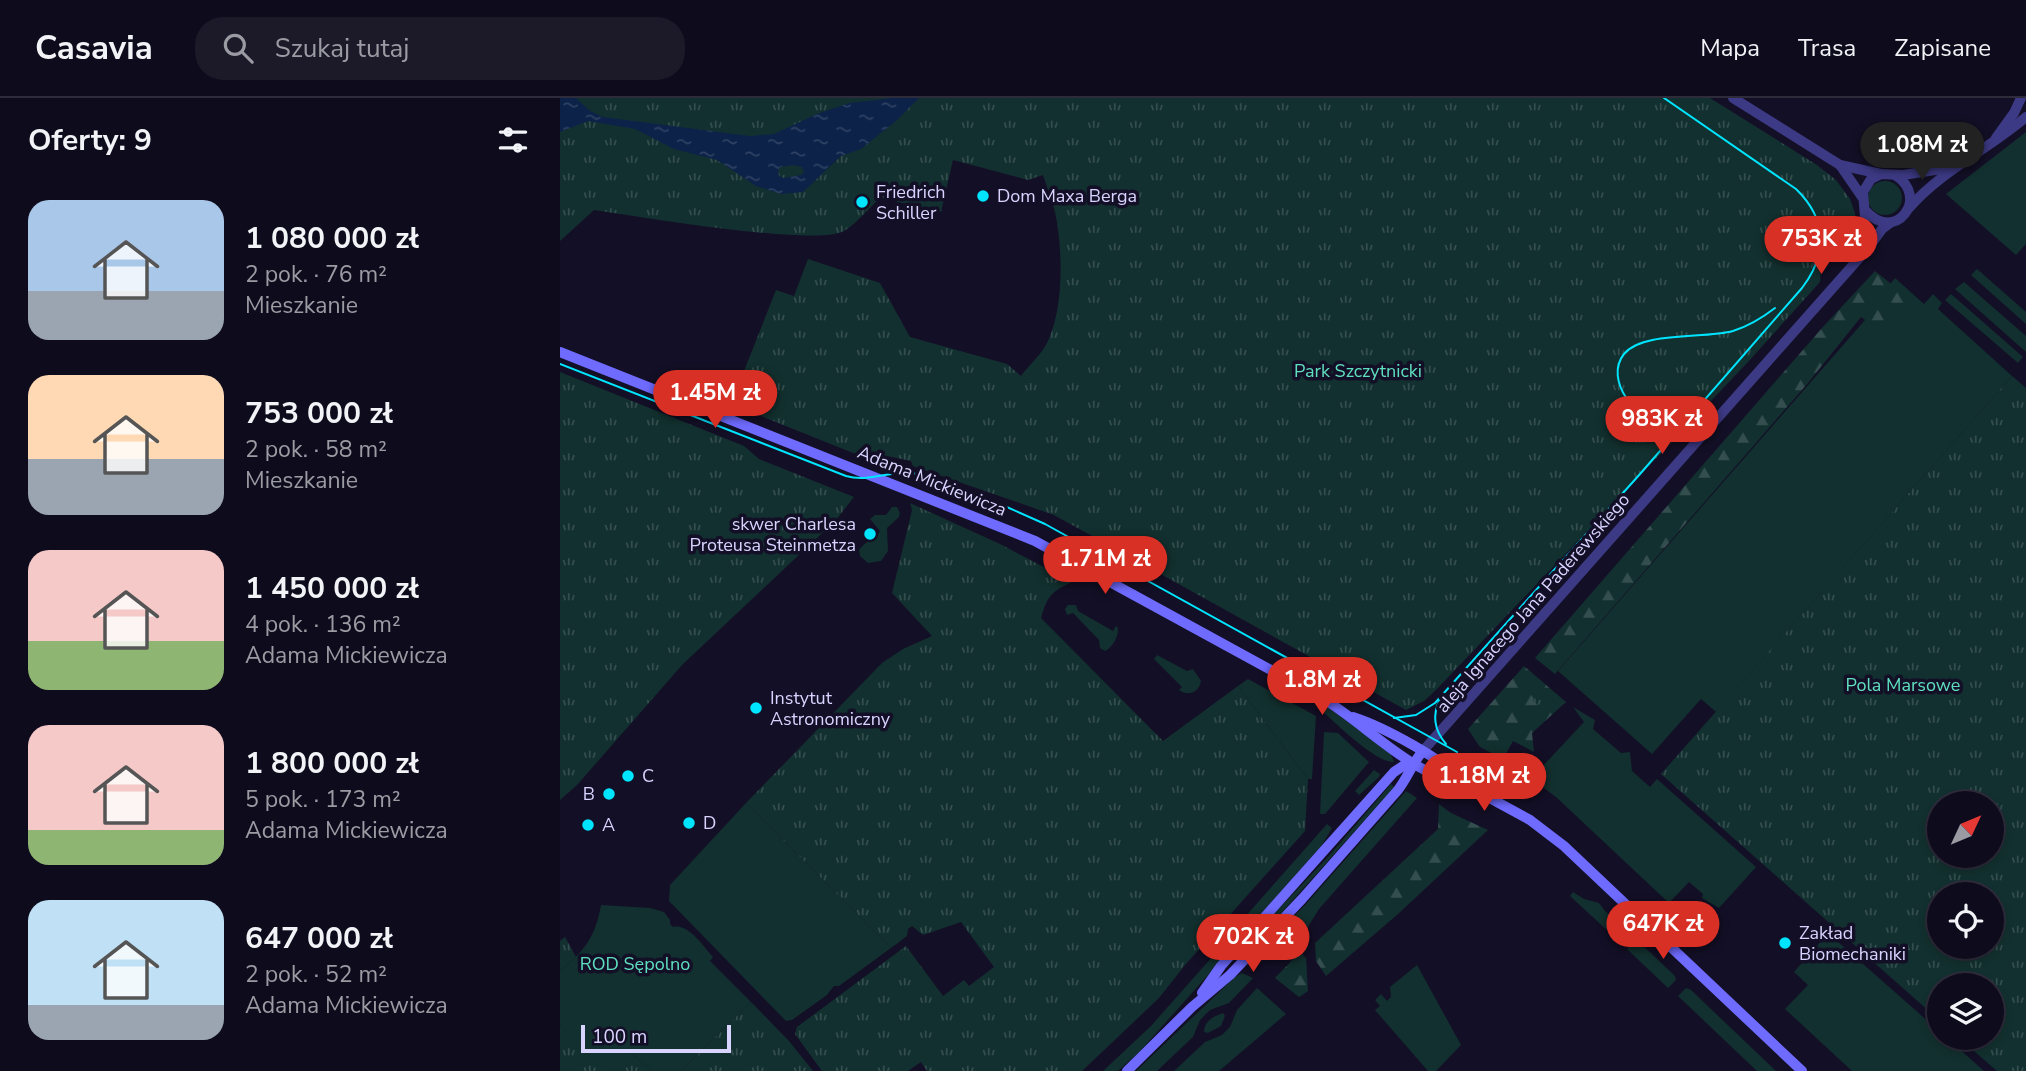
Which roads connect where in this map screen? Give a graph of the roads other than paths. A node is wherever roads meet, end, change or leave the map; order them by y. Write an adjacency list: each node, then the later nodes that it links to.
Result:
1 (1733, 98): 5 (street)
2 (2024, 99): 4 (street)
3 (2026, 117): 4 (street)
4 (1996, 138): 6 (street)
5 (1840, 165): 7 (street); 9 (street)
6 (1954, 167): 8 (street); 10 (street)
7 (1881, 174): 8 (street); 9 (street)
8 (1894, 175): 10 (street)
9 (1862, 197): 11 (street)
10 (1909, 208): 12 (street)
11 (1864, 209): 12 (street); 13 (street)
12 (1890, 223): 13 (street, aleja Ignacego Jana Paderewskiego)
13 (1861, 254): 16 (street, aleja Ignacego Jana Paderewskiego)
14 (560, 352): 15 (main road, Adama Mickiewicza)
15 (1350, 716): 16 (main road, Adama Mickiewicza); 17 (main road, Adama Mickiewicza)
16 (1422, 752): 17 (main road); 18 (main road, Adama Mickiewicza)
17 (1413, 762): 18 (main road, Adama Mickiewicza); 19 (main road)
18 (1464, 784): 20 (main road, Adama Mickiewicza)
19 (1127, 1071)
20 (1802, 1071)

